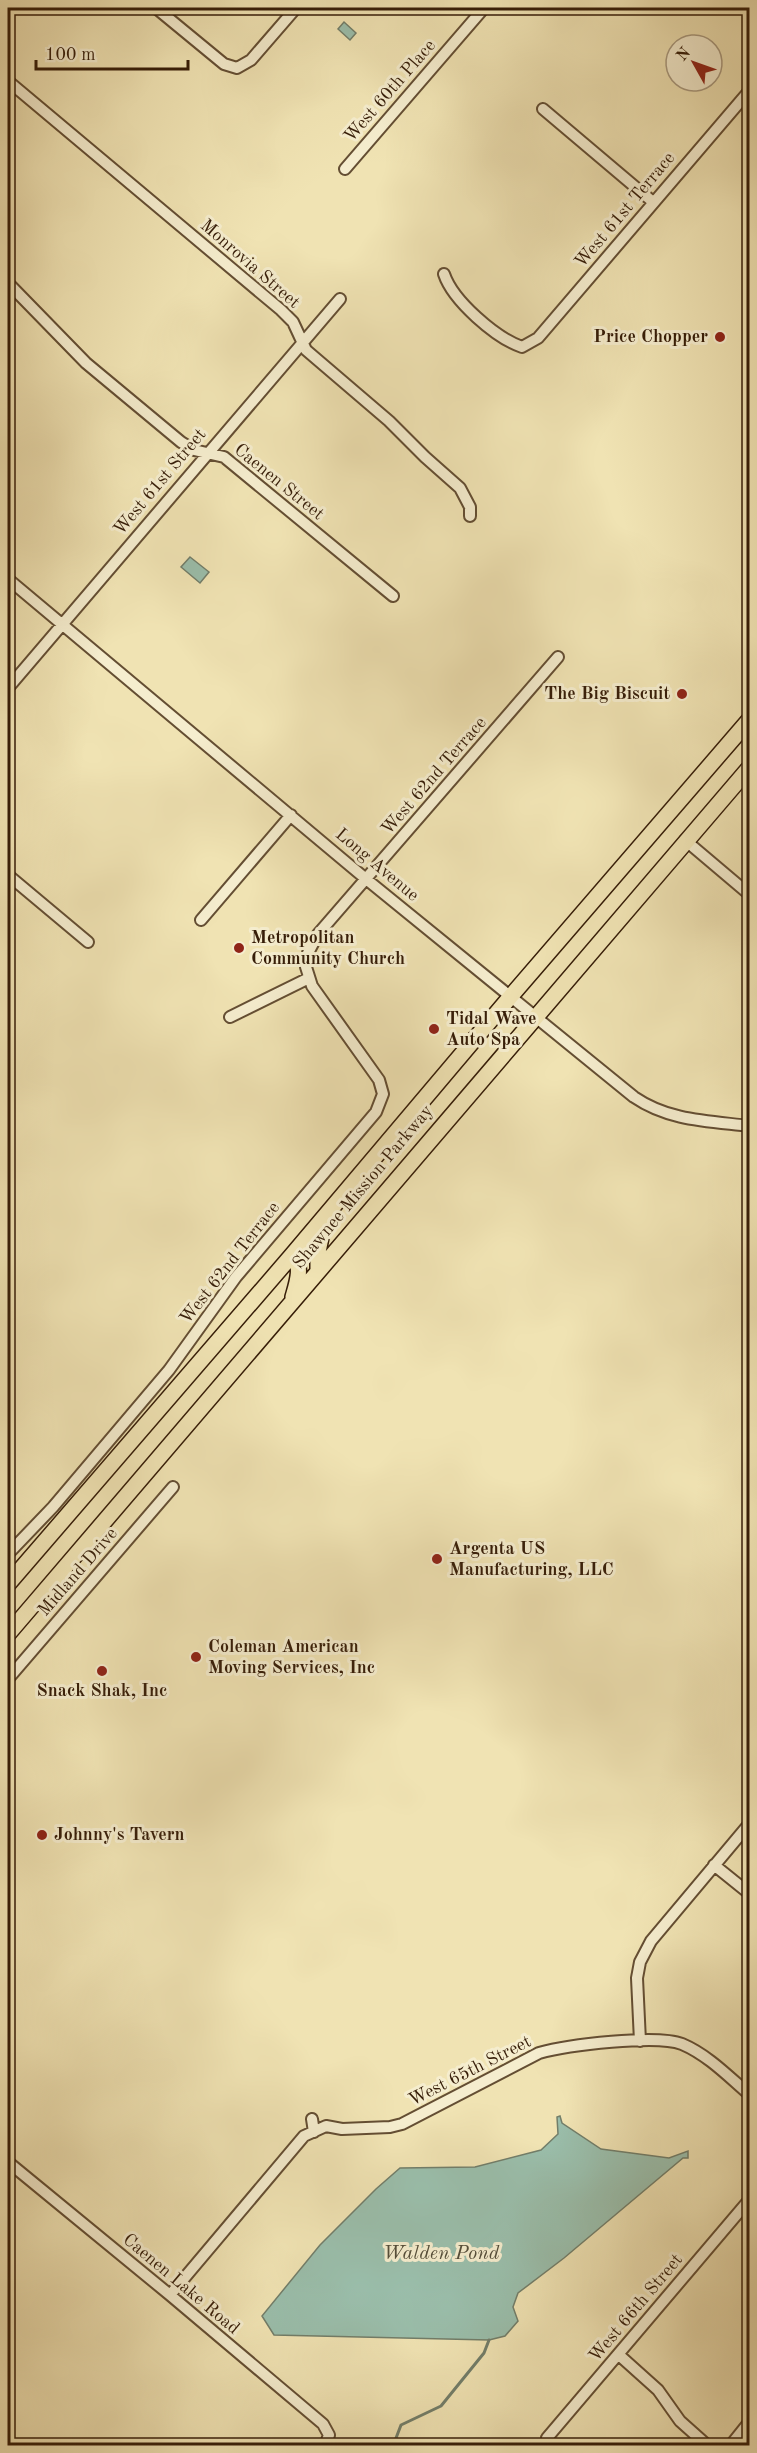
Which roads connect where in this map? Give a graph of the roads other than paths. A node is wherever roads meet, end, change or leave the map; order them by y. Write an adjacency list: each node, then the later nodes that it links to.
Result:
1 (156, 8): 2 (street)
2 (296, 8)
3 (483, 8): 7 (street, West 60th Place)
4 (8, 81): 12 (street, Monrovia Street)
5 (750, 90): 8 (street, West 61st Terrace)
6 (543, 109): 8 (street)
7 (345, 169)
8 (653, 202): 9 (street, West 61st Terrace)
9 (444, 274)
10 (8, 283): 13 (street, Caenen Street)
11 (340, 299): 12 (street, West 61st Street)
12 (303, 340): 13 (street, West 61st Street); 14 (street, Monrovia Street)
13 (207, 453): 16 (street, Caenen Street); 17 (street, West 61st Street)
14 (470, 516)
15 (8, 579): 17 (street, Long Avenue)
16 (393, 596)
17 (62, 624): 19 (street, West 61st Street); 22 (street, Long Avenue)
18 (558, 657): 25 (street, West 62nd Terrace)
19 (8, 688)
20 (750, 719): 30 (highway, Shawnee Mission Parkway)
21 (750, 767): 23 (highway, Shawnee Mission Parkway)
22 (291, 815): 25 (street, Long Avenue); 27 (street)
23 (685, 840): 26 (street); 31 (highway, Shawnee Mission Parkway)
24 (8, 875): 28 (street)
25 (366, 879): 29 (street, West 62nd Terrace); 30 (street, Long Avenue)
26 (750, 895)
27 (201, 920)
28 (88, 942)
29 (309, 978): 32 (street); 39 (street, West 62nd Terrace)
30 (511, 996): 31 (street, Long Avenue); 34 (highway, Shawnee Mission Parkway)
31 (536, 1016): 33 (street, Long Avenue); 36 (highway, Shawnee Mission Parkway)
32 (230, 1017)
33 (750, 1126)
34 (326, 1215): 35 (highway, Shawnee Mission Parkway); 36 (highway)
35 (294, 1254): 37 (highway); 40 (highway, Shawnee Mission Parkway)
36 (318, 1270): 37 (highway, Shawnee Mission Parkway)
37 (293, 1300): 41 (highway, Shawnee Mission Parkway)
38 (173, 1487): 42 (street, Midland Drive)
39 (8, 1554)
40 (8, 1584)
41 (8, 1634)
42 (8, 1678)
43 (750, 1822): 44 (street)
44 (714, 1865): 45 (street); 46 (street)
45 (750, 1894)
46 (640, 2041): 47 (street, West 65th Street); 49 (street, West 65th Street)
47 (750, 2095)
48 (312, 2119): 49 (street)
49 (314, 2132): 52 (street)
50 (8, 2162): 52 (street, Caenen Lake Road)
51 (750, 2199): 53 (street, West 66th Street)
52 (170, 2295): 56 (street, Caenen Lake Road)
53 (619, 2355): 55 (street, West 66th Street); 57 (street)
54 (750, 2421): 58 (street)
55 (547, 2438)
56 (327, 2440)
57 (708, 2445)
58 (730, 2445)

